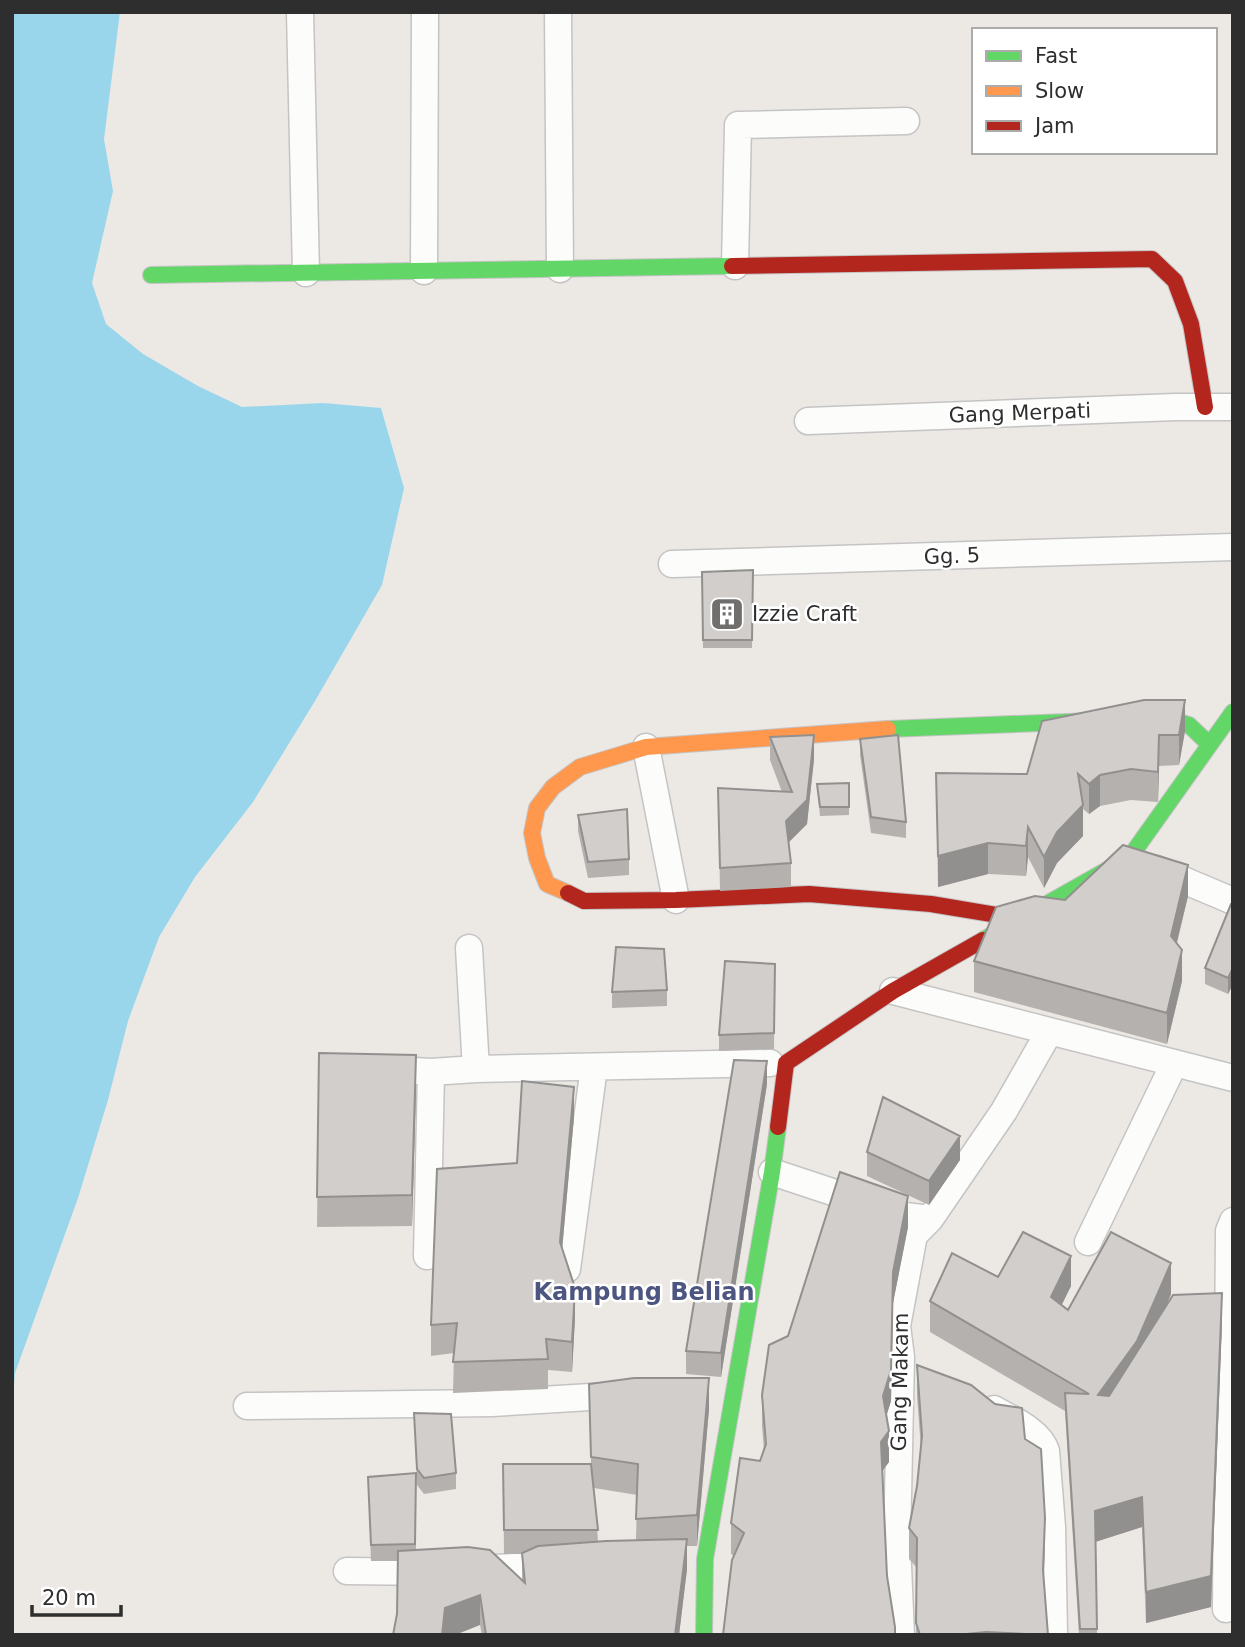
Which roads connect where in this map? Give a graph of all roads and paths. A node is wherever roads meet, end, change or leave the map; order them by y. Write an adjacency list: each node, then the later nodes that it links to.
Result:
1 (300, 12): 8 (street)
2 (425, 12): 7 (street)
3 (558, 12): 6 (street)
4 (906, 121): 5 (street)
5 (735, 266): 6 (street); 10 (street)
6 (560, 269): 7 (street)
7 (424, 271): 8 (street)
8 (306, 273): 9 (street)
9 (151, 275)
10 (1205, 407): 11 (street, Gang Merpati); 12 (street, Gang Merpati)
11 (1233, 407)
12 (808, 421)
13 (1233, 547): 14 (street, Gg. 5)
14 (672, 564)
15 (1233, 712): 16 (street)
16 (1209, 744): 17 (street); 18 (street)
17 (646, 747): 19 (street); 19 (street)
18 (1130, 857): 20 (street); 21 (street)
19 (676, 900): 21 (street)
20 (1233, 901)
21 (1021, 919): 23 (street)
22 (470, 948): 29 (street)
23 (893, 991): 24 (street); 25 (street)
24 (1049, 1032): 26 (street); 33 (street, Gang Makam)
25 (786, 1063): 28 (street); 32 (street)
26 (1174, 1064): 31 (street); 35 (street)
27 (358, 1067): 30 (street)
28 (594, 1067): 29 (street); 37 (street)
29 (476, 1069): 30 (street)
30 (431, 1072): 36 (street)
31 (1233, 1077)
32 (772, 1172): 33 (street); 38 (street)
33 (930, 1219): 49 (street, Gang Makam)
34 (1233, 1221): 47 (street)
35 (1088, 1242)
36 (427, 1255)
37 (567, 1269)
38 (733, 1389): 39 (street); 43 (street)
39 (706, 1391)
40 (970, 1393): 50 (street)
41 (653, 1394): 42 (street)
42 (247, 1406)
43 (705, 1559): 44 (street); 48 (street)
44 (679, 1560)
45 (585, 1564): 46 (street)
46 (348, 1571)
47 (1226, 1609)
48 (704, 1635)
49 (901, 1635)
50 (1054, 1635)

